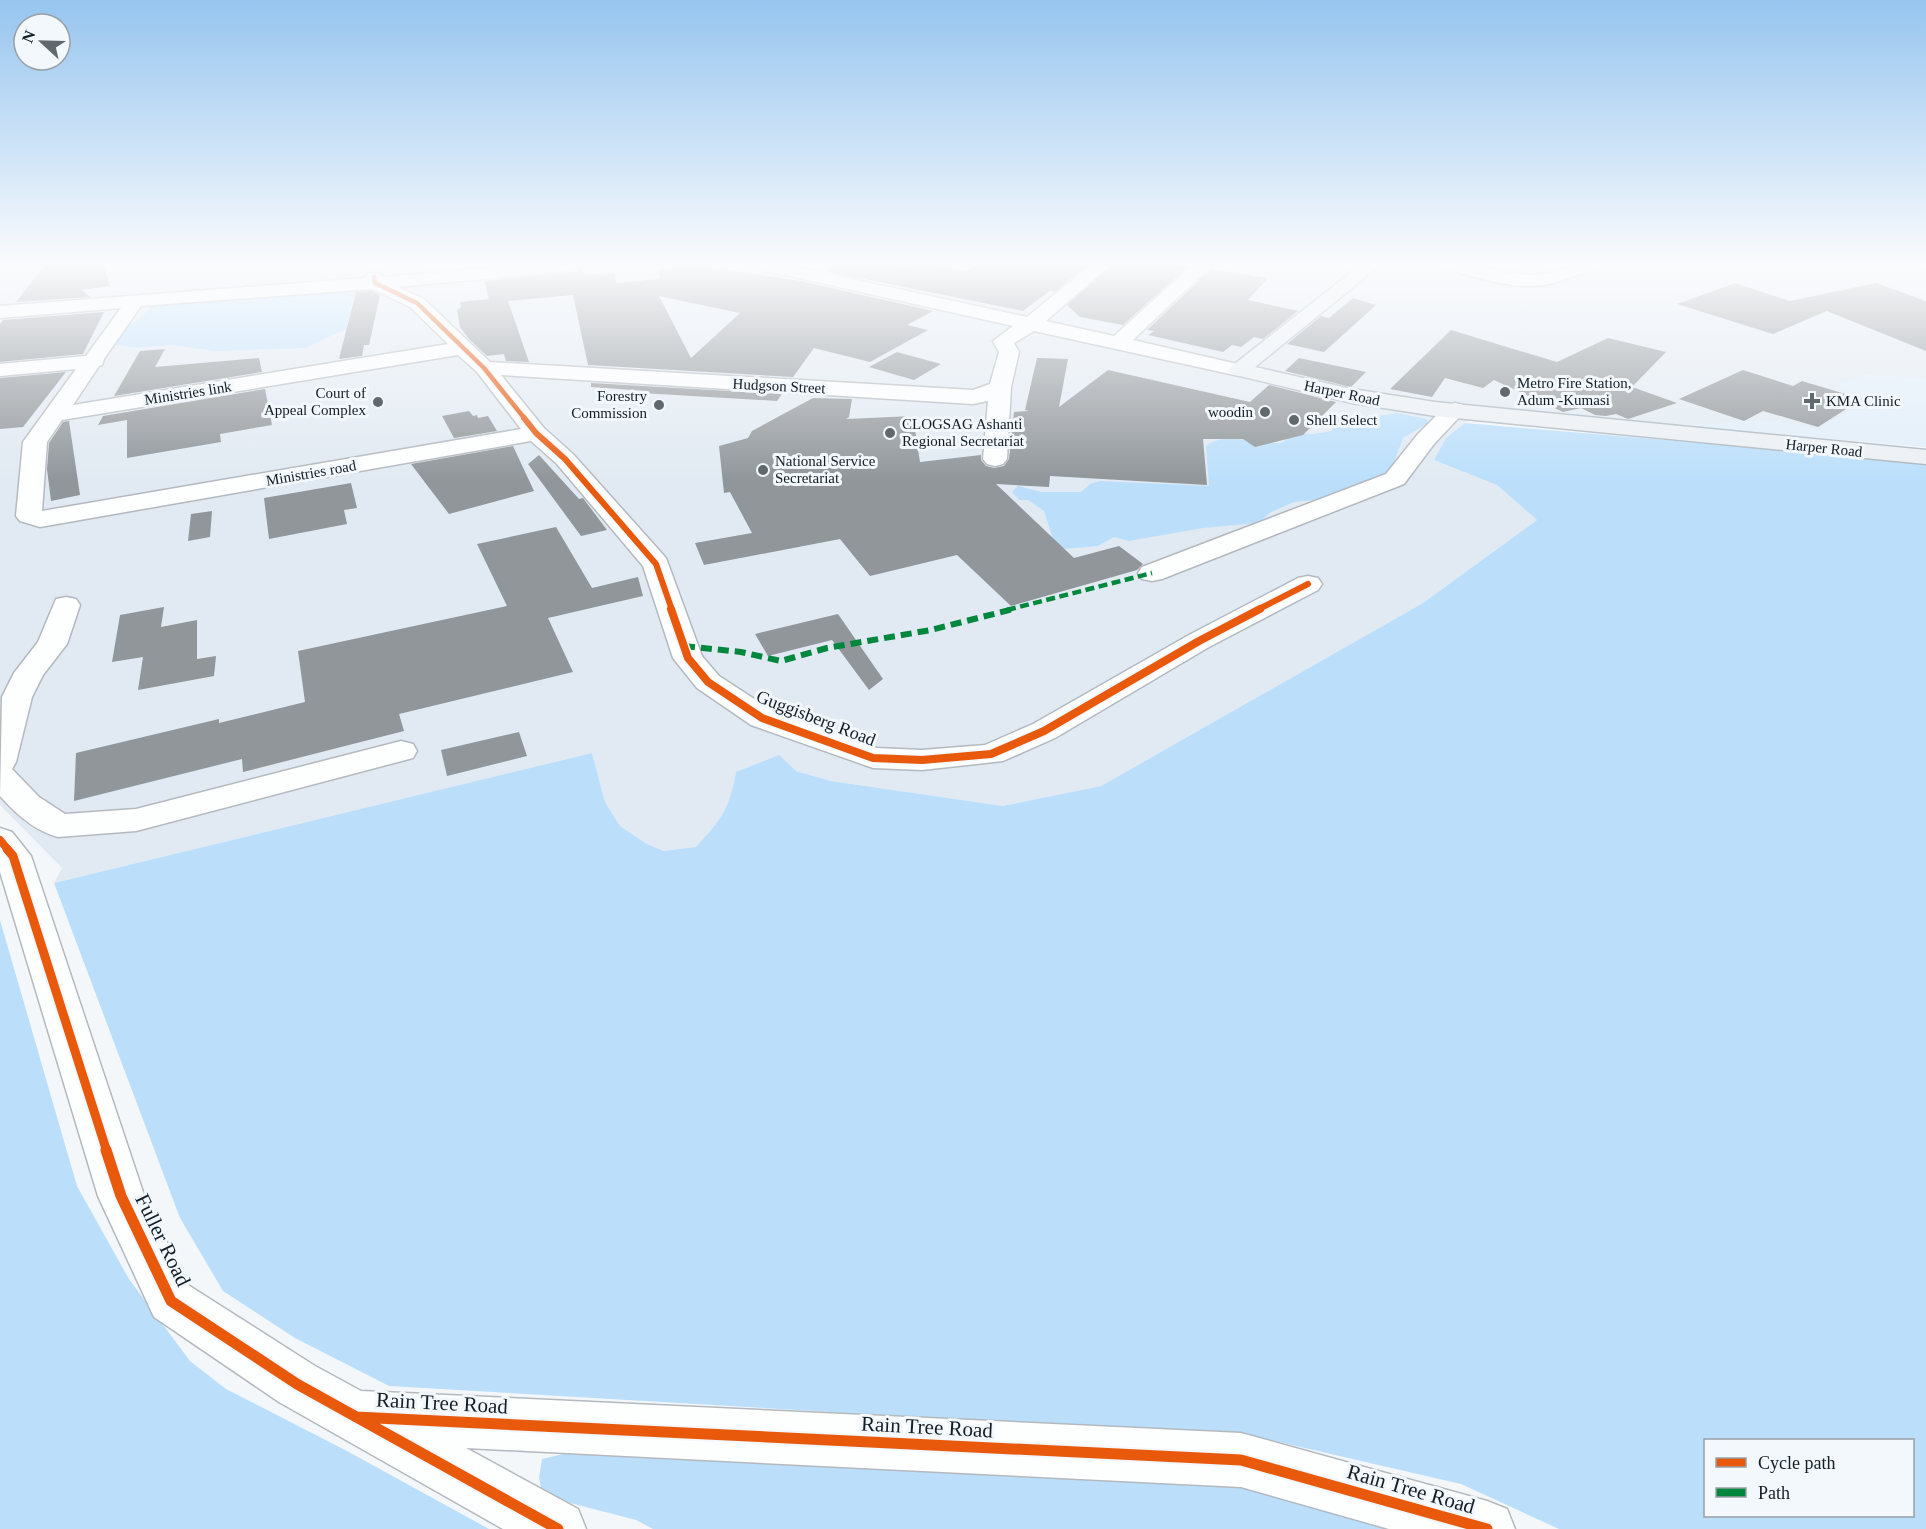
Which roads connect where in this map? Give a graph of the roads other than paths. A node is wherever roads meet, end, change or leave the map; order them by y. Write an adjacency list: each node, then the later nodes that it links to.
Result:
1 (110, 337): 11 (street)
2 (454, 337): 10 (street, Guggisberg Road)
3 (999, 337): 8 (street)
4 (1010, 337): 8 (street)
5 (1097, 337): 9 (street, Harper Road)
6 (1124, 337): 9 (street)
7 (1280, 337): 14 (main road)
8 (1004, 341): 15 (street)
9 (1118, 343): 14 (street, Harper Road)
10 (461, 348): 12 (street, Guggisberg Road); 17 (street, Ministries link)
11 (94, 361): 13 (street); 17 (street)
12 (484, 368): 15 (street, Hudgson Street); 18 (street, Guggisberg Road)
13 (0, 370)
14 (1239, 370): 16 (main road, Harper Road)
15 (1000, 387): 20 (street)
16 (1455, 410): 19 (main road, Harper Road); 21 (street)
17 (57, 414): 18 (street, Ministries road)
18 (536, 433): 22 (street, Guggisberg Road)
19 (1926, 458)
20 (995, 459)
21 (1152, 573)
22 (1308, 584)
23 (66, 605): 24 (street)
24 (14, 676): 26 (street)
25 (401, 751): 27 (street)
26 (0, 762)
27 (0, 776)
28 (0, 840): 29 (street, Fuller Road)
29 (356, 1417): 30 (street, Fuller Road); 31 (street, Rain Tree Road)
30 (558, 1529)
31 (1487, 1529)

